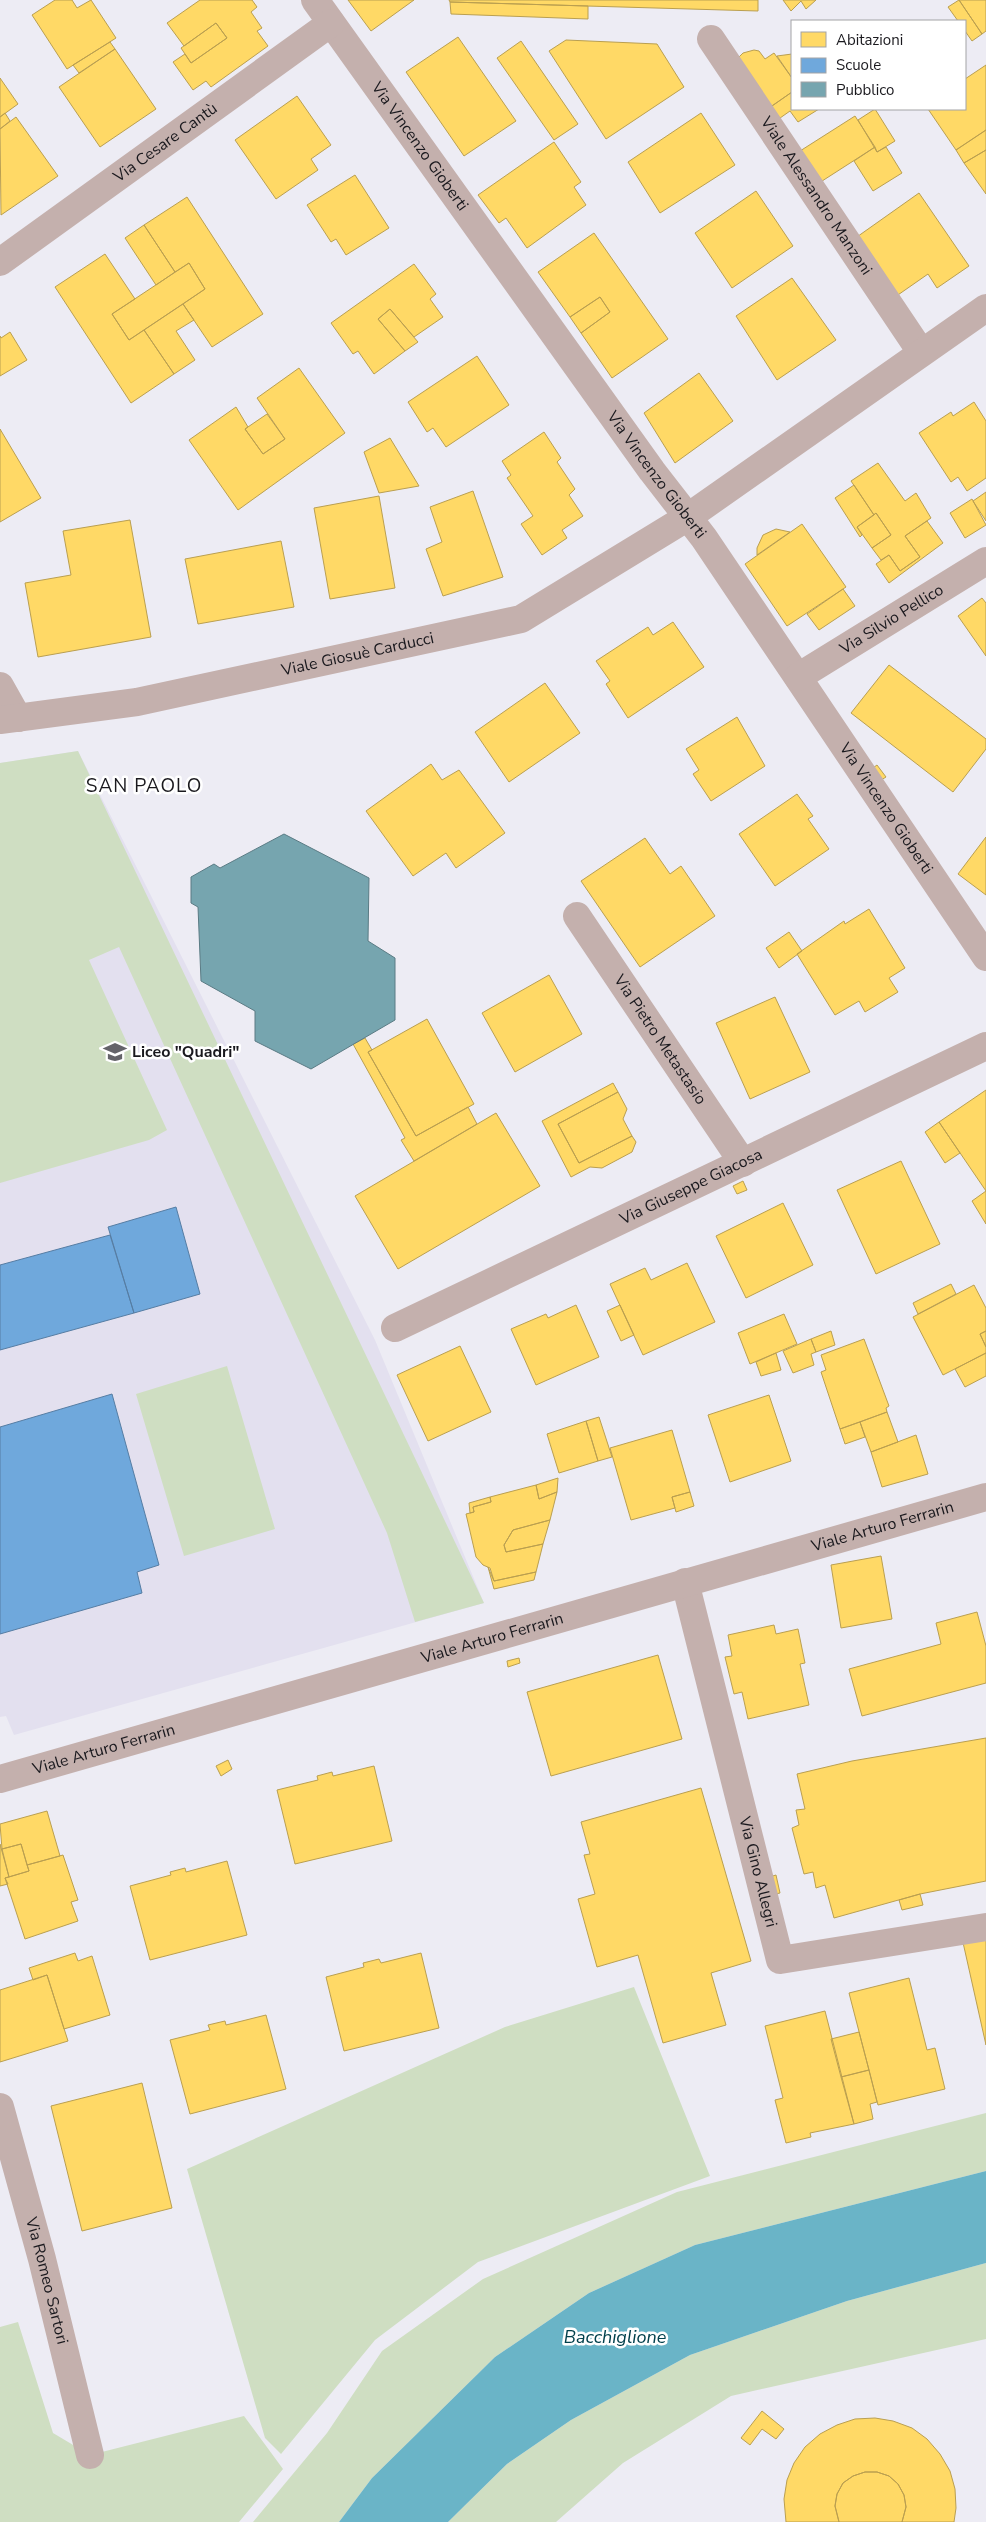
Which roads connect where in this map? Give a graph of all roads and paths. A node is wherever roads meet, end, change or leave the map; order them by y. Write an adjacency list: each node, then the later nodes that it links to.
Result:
1 (315, 0): 2 (street, Via Vincenzo Gioberti)
2 (331, 24): 4 (street, Via Cesare Cantù); 7 (street, Via Vincenzo Gioberti)
3 (711, 40): 6 (street, Viale Alessandro Manzoni)
4 (0, 262)
5 (986, 308): 6 (street)
6 (921, 352): 7 (street)
7 (688, 517): 9 (street, Via Vincenzo Gioberti); 11 (street, Viale Giosuè Carducci)
8 (986, 561): 9 (street, Via Silvio Pellico)
9 (798, 677): 13 (street, Via Vincenzo Gioberti)
10 (0, 686): 11 (street)
11 (9, 719)
12 (577, 916): 15 (street, Via Pietro Metastasio)
13 (986, 957)
14 (986, 1046): 15 (street, Via Giuseppe Giacosa)
15 (743, 1163): 16 (street, Via Giuseppe Giacosa)
16 (395, 1328)
17 (986, 1497): 18 (street, Viale Arturo Ferrarin)
18 (685, 1582): 19 (street, Viale Arturo Ferrarin); 20 (street, Via Gino Allegri)
19 (0, 1779)
20 (986, 1928)
21 (0, 2107): 22 (street, Via Romeo Sartori)
22 (90, 2455)

